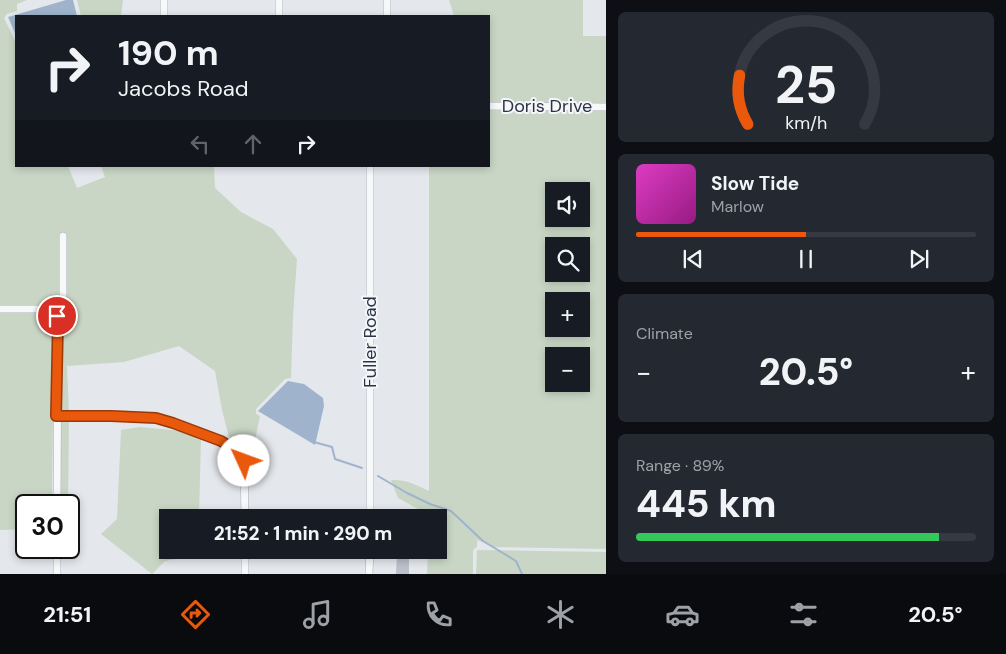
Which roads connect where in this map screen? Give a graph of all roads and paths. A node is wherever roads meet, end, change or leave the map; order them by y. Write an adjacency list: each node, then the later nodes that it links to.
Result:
1 (164, 0): 4 (street)
2 (279, 0): 5 (street)
3 (387, 0): 6 (street)
4 (164, 15)
5 (279, 15)
6 (387, 15)
7 (490, 106): 8 (street, Doris Drive)
8 (606, 107)
9 (370, 167): 16 (street, Fuller Road)
10 (63, 236): 12 (street)
11 (0, 309): 12 (street)
12 (53, 312): 13 (street)
13 (56, 416): 14 (street); 15 (street)
14 (56, 494)
15 (245, 509)
16 (370, 509)
17 (57, 559): 20 (street)
18 (245, 559): 21 (street)
19 (370, 559): 22 (street)
20 (57, 574)
21 (245, 574)
22 (369, 574)

